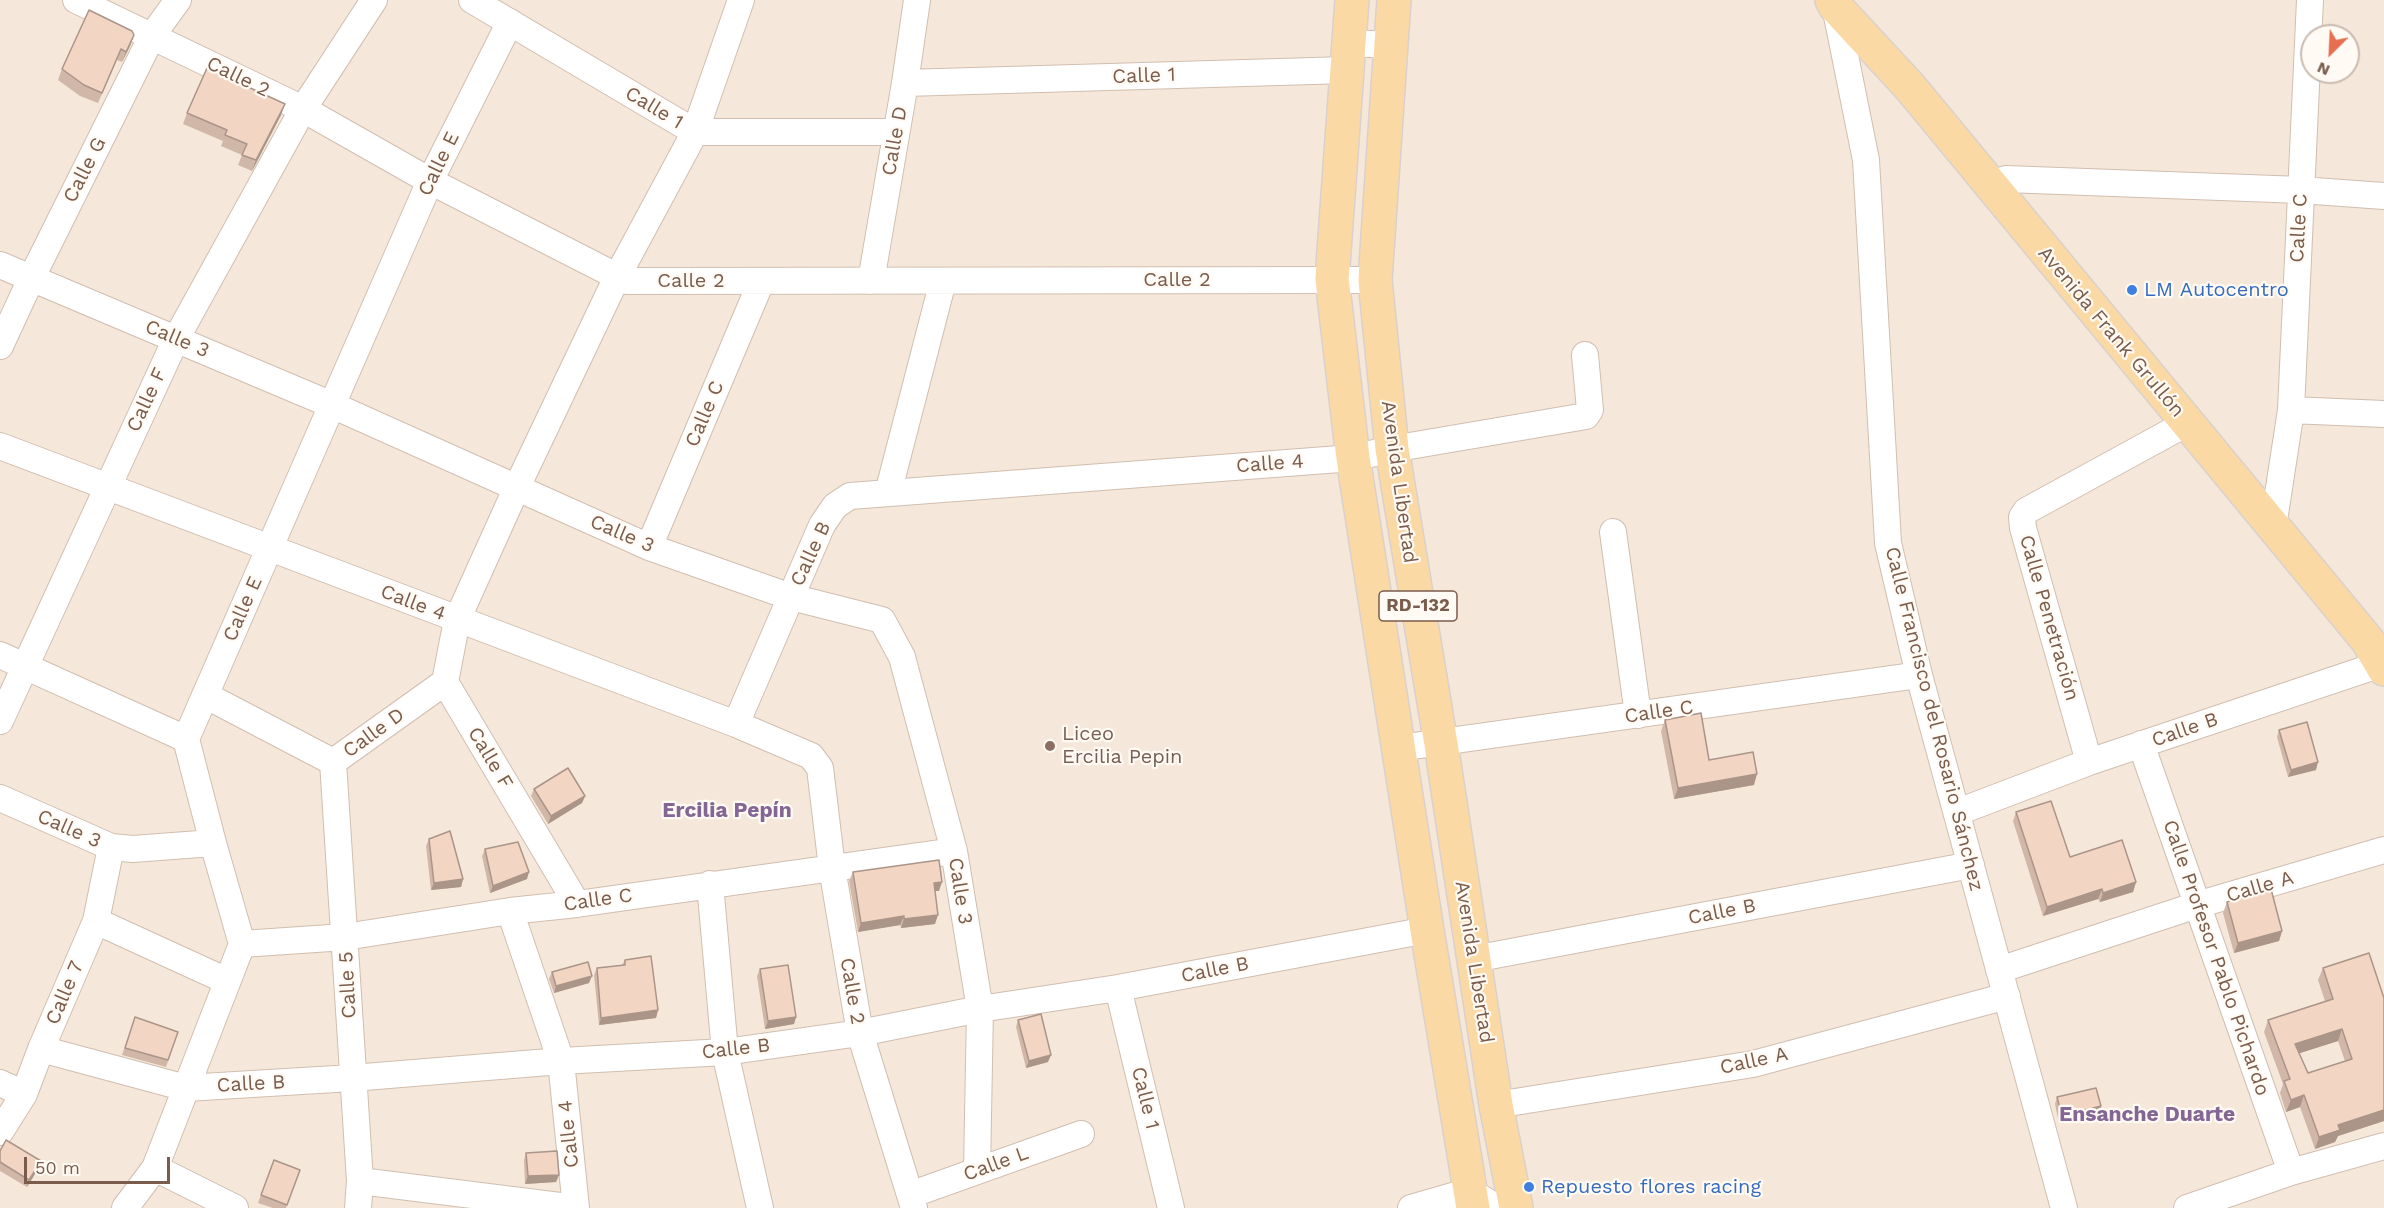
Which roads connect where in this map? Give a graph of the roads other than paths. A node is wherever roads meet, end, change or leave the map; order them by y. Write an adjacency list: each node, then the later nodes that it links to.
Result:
1 (76, 0): 12 (street, Calle 2)
2 (178, 0): 12 (street, Calle G)
3 (374, 0): 16 (street, Calle F)
4 (472, 0): 11 (street, Calle 1)
5 (741, 0): 17 (street)
6 (917, 0): 15 (street, Calle D)
7 (1352, 0): 14 (main road, Avenida Libertad / RD-132)
8 (1394, 0): 13 (main road, Avenida Libertad / RD-132)
9 (2310, 0): 21 (street, Calle C)
10 (1833, 3): 20 (main road, Avenida Frank Grullón); 53 (street, Calle Francisco del Rosario Sánchez)
11 (510, 22): 17 (street, Calle 1); 19 (street, Calle E)
12 (152, 36): 16 (street, Calle 2); 25 (street, Calle G)
13 (1391, 45): 14 (street, Calle 1); 27 (main road, Avenida Libertad / RD-132)
14 (1348, 57): 15 (street, Calle 1); 26 (main road, Avenida Libertad / RD-132)
15 (905, 83): 18 (street, Calle D)
16 (303, 109): 19 (street, Calle 2); 31 (street, Calle F)
17 (695, 132): 18 (street, Calle 1); 24 (street)
18 (896, 132): 28 (street, Calle D)
19 (430, 182): 24 (street, Calle 2); 34 (street, Calle E)
20 (1989, 185): 21 (street); 37 (main road, Avenida Frank Grullón)
21 (2301, 190): 22 (street); 35 (street, Calle C)
22 (2384, 196)
23 (0, 265): 25 (street, Calle 3)
24 (617, 277): 30 (street, Calle 2); 42 (street)
25 (31, 279): 31 (street, Calle 3); 32 (street, Calle G)
26 (1332, 279): 27 (street, Calle 2); 29 (street, Calle 2); 40 (main road, Avenida Libertad / RD-132)
27 (1375, 280): 39 (main road, Avenida Libertad / RD-132)
28 (871, 281): 29 (street, Calle 2); 30 (street, Calle 2)
29 (944, 281): 43 (street)
30 (761, 282): 46 (street, Calle C)
31 (176, 339): 34 (street, Calle 3); 41 (street, Calle F)
32 (0, 346)
33 (1585, 355): 39 (street, Calle 4)
34 (332, 405): 42 (street, Calle 3); 47 (street, Calle E)
35 (2291, 410): 36 (street); 44 (street, Calle C)
36 (2384, 414)
37 (2187, 423): 44 (main road, Avenida Frank Grullón); 64 (street, Calle Penetración)
38 (0, 446): 41 (street, Calle 4)
39 (1392, 449): 40 (street, Calle 4); 60 (main road, Avenida Libertad / RD-132)
40 (1353, 458): 43 (street, Calle 4); 62 (main road, Avenida Libertad / RD-132)
41 (106, 487): 47 (street, Calle 4); 52 (street, Calle F)
42 (517, 487): 46 (street, Calle 3); 49 (street)
43 (888, 493): 48 (street, Calle B)
44 (2273, 527): 50 (main road, Avenida Frank Grullón)
45 (1613, 532): 56 (street)
46 (649, 547): 48 (street, Calle 3)
47 (269, 549): 49 (street, Calle 4); 55 (street, Calle E)
48 (791, 597): 58 (street, Calle B); 71 (street, Calle 3)
49 (457, 620): 54 (street); 58 (street, Calle 4)
50 (2379, 654): 61 (street, Calle B)
51 (0, 655): 52 (street)
52 (26, 667): 57 (street, Calle F); 59 (street)
53 (1919, 675): 56 (street, Calle C); 67 (street, Calle Francisco del Rosario Sánchez)
54 (445, 682): 63 (street, Calle D); 75 (street, Calle F)
55 (205, 695): 59 (street, Calle E); 63 (street, Calle D)
56 (1638, 715): 60 (street, Calle C)
57 (0, 721)
58 (736, 724): 65 (street, Calle 4)
59 (186, 739): 68 (street)
60 (1441, 744): 62 (street, Calle C); 82 (main road, Avenida Libertad / RD-132)
61 (2141, 744): 64 (street, Calle B); 76 (street, Calle Profesor Pablo Pichardo)
62 (1398, 748): 79 (main road, Avenida Libertad / RD-132)
63 (333, 762): 80 (street, Calle 5)
64 (2089, 762): 67 (street, Calle B)
65 (820, 768): 73 (street, Calle 2)
66 (0, 798): 69 (street, Calle 3)
67 (1958, 812): 72 (street, Calle Francisco del Rosario Sánchez)
68 (213, 843): 69 (street, Calle 3); 81 (street)
69 (111, 847): 78 (street, Calle 7)
70 (2384, 850): 76 (street, Calle A)
71 (954, 851): 73 (street, Calle C); 87 (street, Calle 3)
72 (1971, 865): 82 (street, Calle B); 83 (street, Calle Francisco del Rosario Sánchez)
73 (832, 868): 74 (street, Calle C); 88 (street, Calle 2)
74 (710, 884): 75 (street, Calle C); 90 (street)
75 (577, 904): 77 (street, Calle C)
76 (2197, 905): 83 (street, Calle A); 102 (street, Calle Profesor Pablo Pichardo)
77 (510, 911): 80 (street, Calle C); 91 (street, Calle 4)
78 (96, 921): 84 (street); 89 (street, Calle 7)
79 (1427, 930): 85 (street, Calle B); 104 (main road, Avenida Libertad / RD-132)
80 (345, 937): 81 (street, Calle C); 92 (street, Calle 5)
81 (242, 944): 84 (street)
82 (1474, 959): 96 (main road, Avenida Libertad / RD-132)
83 (1999, 970): 86 (street, Calle Francisco del Rosario Sánchez)
84 (227, 981): 94 (street)
85 (1118, 988): 87 (street, Calle B); 111 (street, Calle 1)
86 (2007, 996): 96 (street, Calle A); 115 (street, Calle Francisco del Rosario Sánchez)
87 (980, 1009): 88 (street, Calle B); 101 (street, Calle 3)
88 (860, 1034): 90 (street, Calle B); 105 (street, Calle 2)
89 (41, 1049): 94 (street, Calle B); 95 (street, Calle 7)
90 (725, 1052): 91 (street, Calle B); 110 (street)
91 (561, 1060): 92 (street, Calle B); 109 (street, Calle 4)
92 (352, 1078): 94 (street, Calle B); 103 (street, Calle 5)
93 (0, 1083): 95 (street)
94 (186, 1088): 100 (street)
95 (24, 1094): 97 (street, Calle 7)
96 (1496, 1105): 114 (main road, Avenida Libertad / RD-132)
97 (0, 1132)
98 (1081, 1134): 101 (street, Calle L)
99 (2384, 1146): 102 (street)
100 (155, 1168): 106 (street); 107 (street)
101 (977, 1171): 105 (street, Calle L)
102 (2291, 1172): 116 (street)
103 (360, 1181): 108 (street, Calle 5); 109 (street)
104 (1471, 1200): 112 (street); 113 (street)
105 (912, 1202)
106 (125, 1208)
107 (235, 1208)
108 (358, 1208)
109 (576, 1208)
110 (760, 1208)
111 (1172, 1208)
112 (1410, 1208)
113 (1497, 1208)
114 (1516, 1208)
115 (2064, 1208)
116 (2187, 1208)

